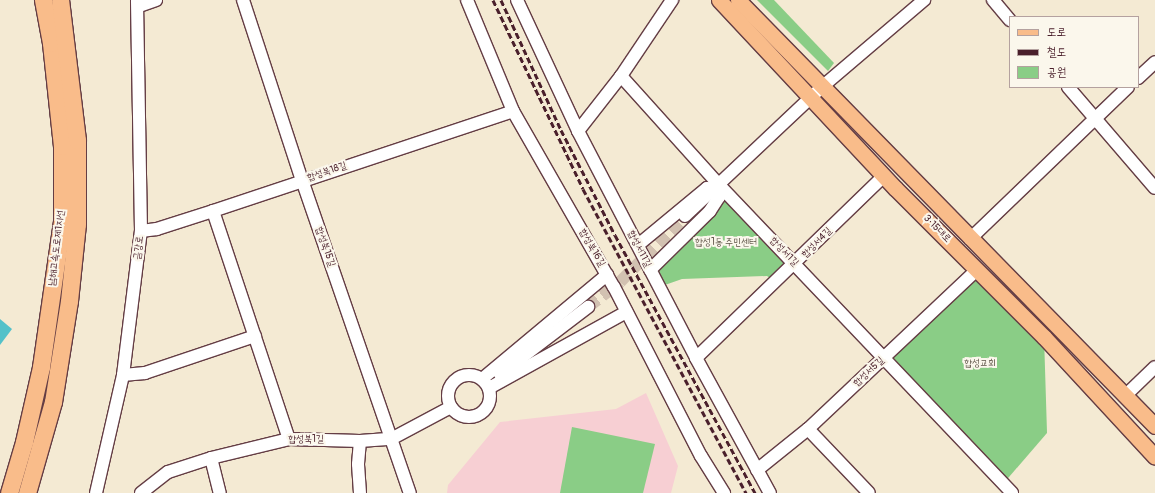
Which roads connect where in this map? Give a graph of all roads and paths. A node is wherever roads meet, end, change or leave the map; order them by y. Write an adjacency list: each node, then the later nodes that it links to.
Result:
1 (43, 0): 55 (highway, 남해고속도로제1지선)
2 (60, 0): 56 (highway, 남해고속도로제1지선)
3 (156, 0): 12 (street)
4 (243, 0): 25 (street, 합성북15길)
5 (467, 0): 21 (street, 합성북16길)
6 (517, 0): 23 (street, 합성서11길)
7 (672, 0): 15 (street)
8 (719, 0): 20 (main road, 3·15대로)
9 (738, 0): 17 (main road, 3·15대로)
10 (924, 0): 17 (street)
11 (993, 0): 13 (street)
12 (138, 3): 30 (street, 금강로)
13 (1009, 19)
14 (1155, 62): 16 (street)
15 (621, 76): 23 (street); 26 (street, 합성서1길)
16 (1139, 77)
17 (823, 86): 20 (street); 31 (main road, 3·15대로)
18 (1069, 88): 22 (street)
19 (1127, 88): 22 (street)
20 (811, 98): 24 (main road, 3·15대로); 26 (street)
21 (513, 110): 25 (street, 합성북18길); 36 (street, 합성북16길)
22 (1094, 118): 27 (street); 31 (street)
23 (578, 131): 32 (street, 합성서11길)
24 (884, 176): 33 (street, 합성서4길); 35 (main road, 3·15대로)
25 (302, 180): 28 (street, 합성북18길); 50 (street, 합성북15길)
26 (717, 187): 29 (street); 32 (street); 33 (street, 합성서1길); 34 (street)
27 (1155, 188)
28 (213, 211): 30 (street, 합성북18길); 39 (street)
29 (685, 216)
30 (141, 231): 43 (street, 금강로)
31 (970, 239): 45 (main road, 3·15대로)
32 (638, 245): 34 (street, 합성서11길)
33 (795, 265): 40 (street, 합성서4길); 41 (street, 합성서1길)
34 (650, 270): 40 (street, 합성서11길)
35 (977, 270): 41 (street, 합성서5길); 52 (main road, 3·15대로)
36 (607, 275): 38 (street, 합성북16길); 44 (street)
37 (588, 307): 44 (street)
38 (626, 312): 44 (street); 62 (street, 합성북16길)
39 (256, 336): 43 (street); 49 (street)
40 (696, 358): 54 (street, 합성서11길)
41 (884, 358): 48 (street, 합성서5길); 65 (street, 합성서1길)
42 (1155, 366): 45 (street)
43 (123, 375): 57 (street, 금강로)
44 (486, 383): 46 (street); 46 (street)
45 (1126, 395): 47 (main road, 3·15대로)
46 (451, 407): 50 (street, 합성북1길)
47 (1155, 426)
48 (808, 430): 54 (street, 합성서5길); 64 (street)
49 (289, 439): 51 (street, 합성북1길); 53 (street, 합성북1길)
50 (391, 439): 51 (street, 합성북1길); 61 (street, 합성북15길)
51 (360, 441): 60 (street)
52 (1155, 457)
53 (210, 458): 58 (street, 합성북1길); 59 (street)
54 (757, 470): 63 (street, 합성서11길)
55 (9, 493)
56 (27, 493)
57 (96, 493)
58 (141, 493)
59 (220, 493)
60 (360, 493)
61 (410, 493)
62 (724, 493)
63 (770, 493)
64 (869, 493)
65 (1012, 493)

